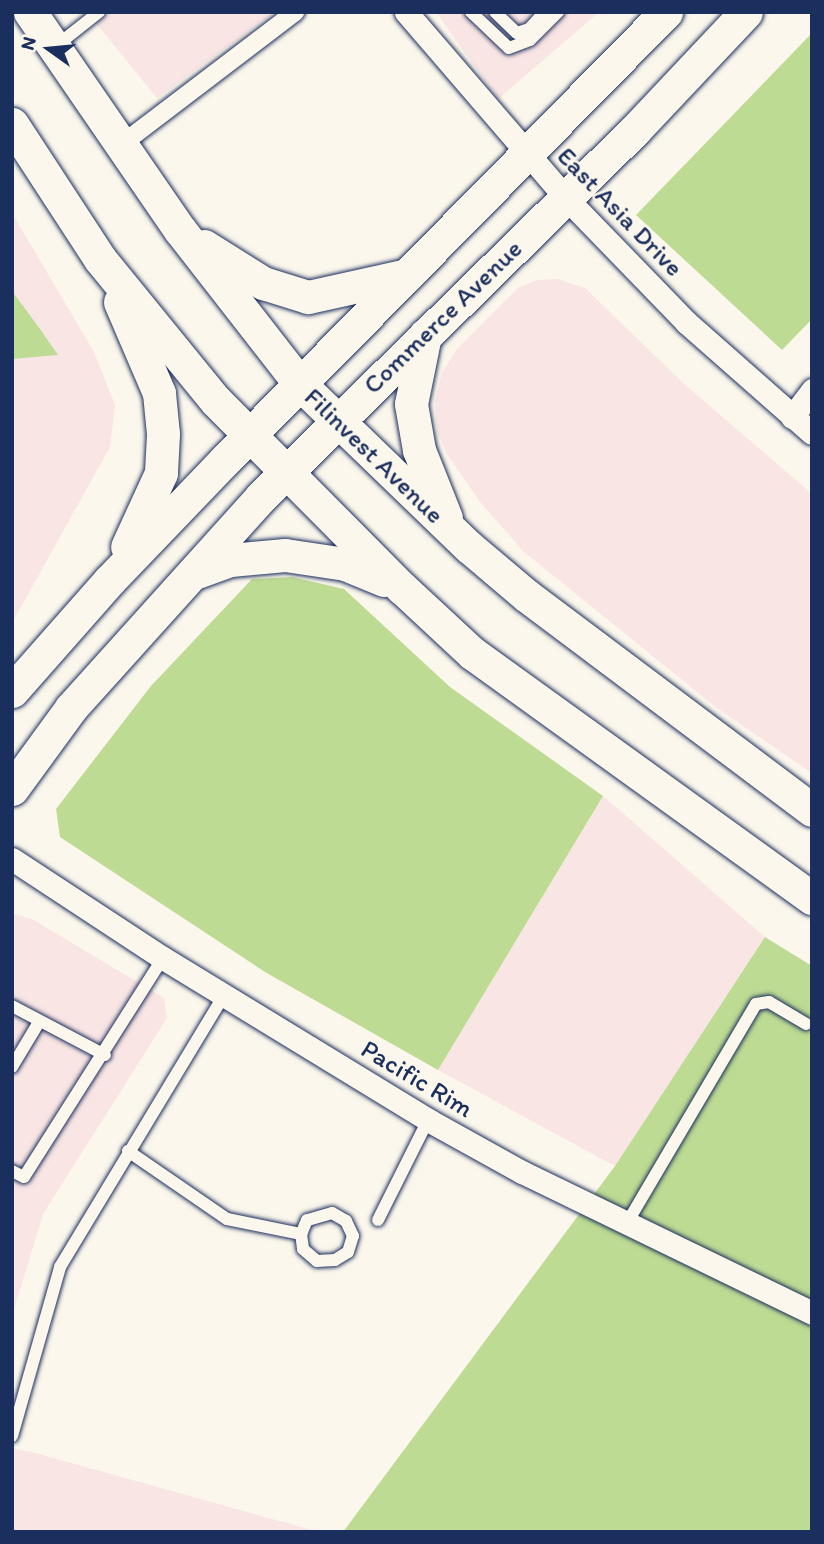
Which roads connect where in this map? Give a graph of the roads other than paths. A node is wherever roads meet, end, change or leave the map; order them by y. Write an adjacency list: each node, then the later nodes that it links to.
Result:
1 (30, 12): 11 (main road, Filinvest Avenue)
2 (99, 12): 11 (lane)
3 (295, 12): 13 (street)
4 (471, 12): 7 (lane)
5 (495, 12): 6 (lane)
6 (545, 12)
7 (558, 12)
8 (666, 12): 14 (main road, Commerce Avenue)
9 (746, 12): 15 (main road, Commerce Avenue)
10 (410, 14): 14 (street, East Asia Drive)
11 (53, 48): 13 (main road, Filinvest Avenue)
12 (12, 124): 17 (main road)
13 (122, 144): 16 (main road, Filinvest Avenue)
14 (526, 154): 15 (street, East Asia Drive); 18 (main road, Commerce Avenue)
15 (566, 198): 19 (main road, Commerce Avenue); 22 (street, East Asia Drive)
16 (180, 230): 18 (main road); 20 (main road, Filinvest Avenue)
17 (100, 259): 25 (main road); 28 (main road)
18 (409, 274): 20 (main road, Commerce Avenue)
19 (425, 335): 23 (main road, Commerce Avenue); 27 (main road)
20 (300, 384): 23 (main road, Filinvest Avenue); 25 (main road, Commerce Avenue)
21 (812, 390): 22 (street)
22 (792, 417): 24 (street, East Asia Drive)
23 (337, 421): 26 (main road, Commerce Avenue); 27 (main road, Filinvest Avenue)
24 (812, 433)
25 (252, 436): 26 (main road); 28 (main road, Commerce Avenue)
26 (286, 473): 29 (main road, Commerce Avenue); 30 (main road)
27 (469, 547): 33 (main road, Filinvest Avenue)
28 (110, 580): 31 (main road, Commerce Avenue)
29 (187, 580): 30 (main road); 32 (main road, Commerce Avenue)
30 (402, 588): 35 (main road)
31 (12, 691)
32 (12, 789)
33 (812, 810)
34 (13, 858): 36 (street, Pacific Rim)
35 (812, 898)
36 (163, 958): 37 (street, Pacific Rim); 41 (lane)
37 (224, 995): 43 (street, Pacific Rim); 44 (lane)
38 (12, 1006): 39 (lane)
39 (39, 1022): 41 (lane); 42 (lane)
40 (806, 1024): 47 (lane)
41 (105, 1055): 45 (lane)
42 (12, 1067)
43 (428, 1120): 46 (lane); 47 (street, Pacific Rim)
44 (128, 1151): 48 (lane); 50 (lane)
45 (12, 1171)
46 (378, 1220)
47 (626, 1223): 49 (street, Pacific Rim)
48 (300, 1234): 48 (lane)
49 (812, 1313)
50 (12, 1436)

